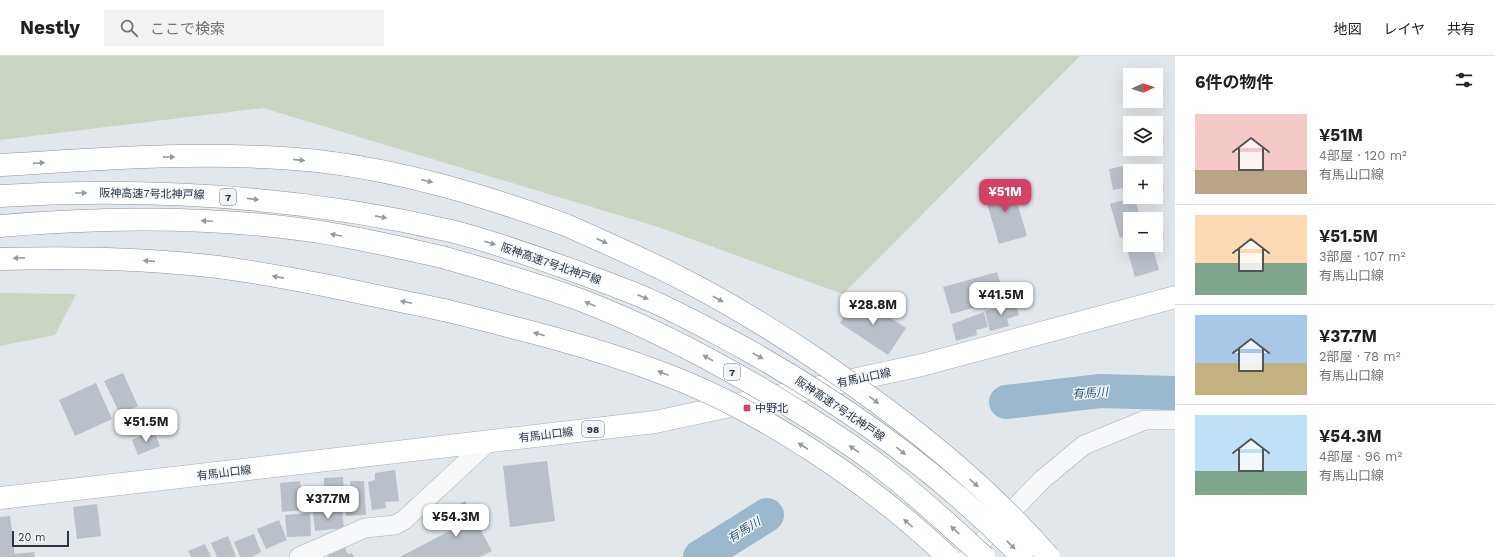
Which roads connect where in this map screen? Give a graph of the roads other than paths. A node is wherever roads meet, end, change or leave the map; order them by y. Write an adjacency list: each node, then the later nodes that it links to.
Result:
1 (0, 165): 14 (main road, one-way to 14, bridge)
2 (0, 196): 13 (main road, 阪神高速7号北神戸線 / 7, one-way to 13, bridge)
3 (0, 226): 12 (main road, 7, one-way to 3, bridge)
4 (0, 259): 10 (main road, one-way to 4, bridge)
5 (1175, 297): 7 (main road, 有馬山口線 / 98)
6 (1175, 420): 11 (street)
7 (487, 443): 8 (main road, 有馬山口線 / 98); 9 (street)
8 (0, 498)
9 (299, 557)
10 (948, 557)
11 (967, 557)
12 (984, 557)
13 (1022, 557)
14 (1049, 557)

